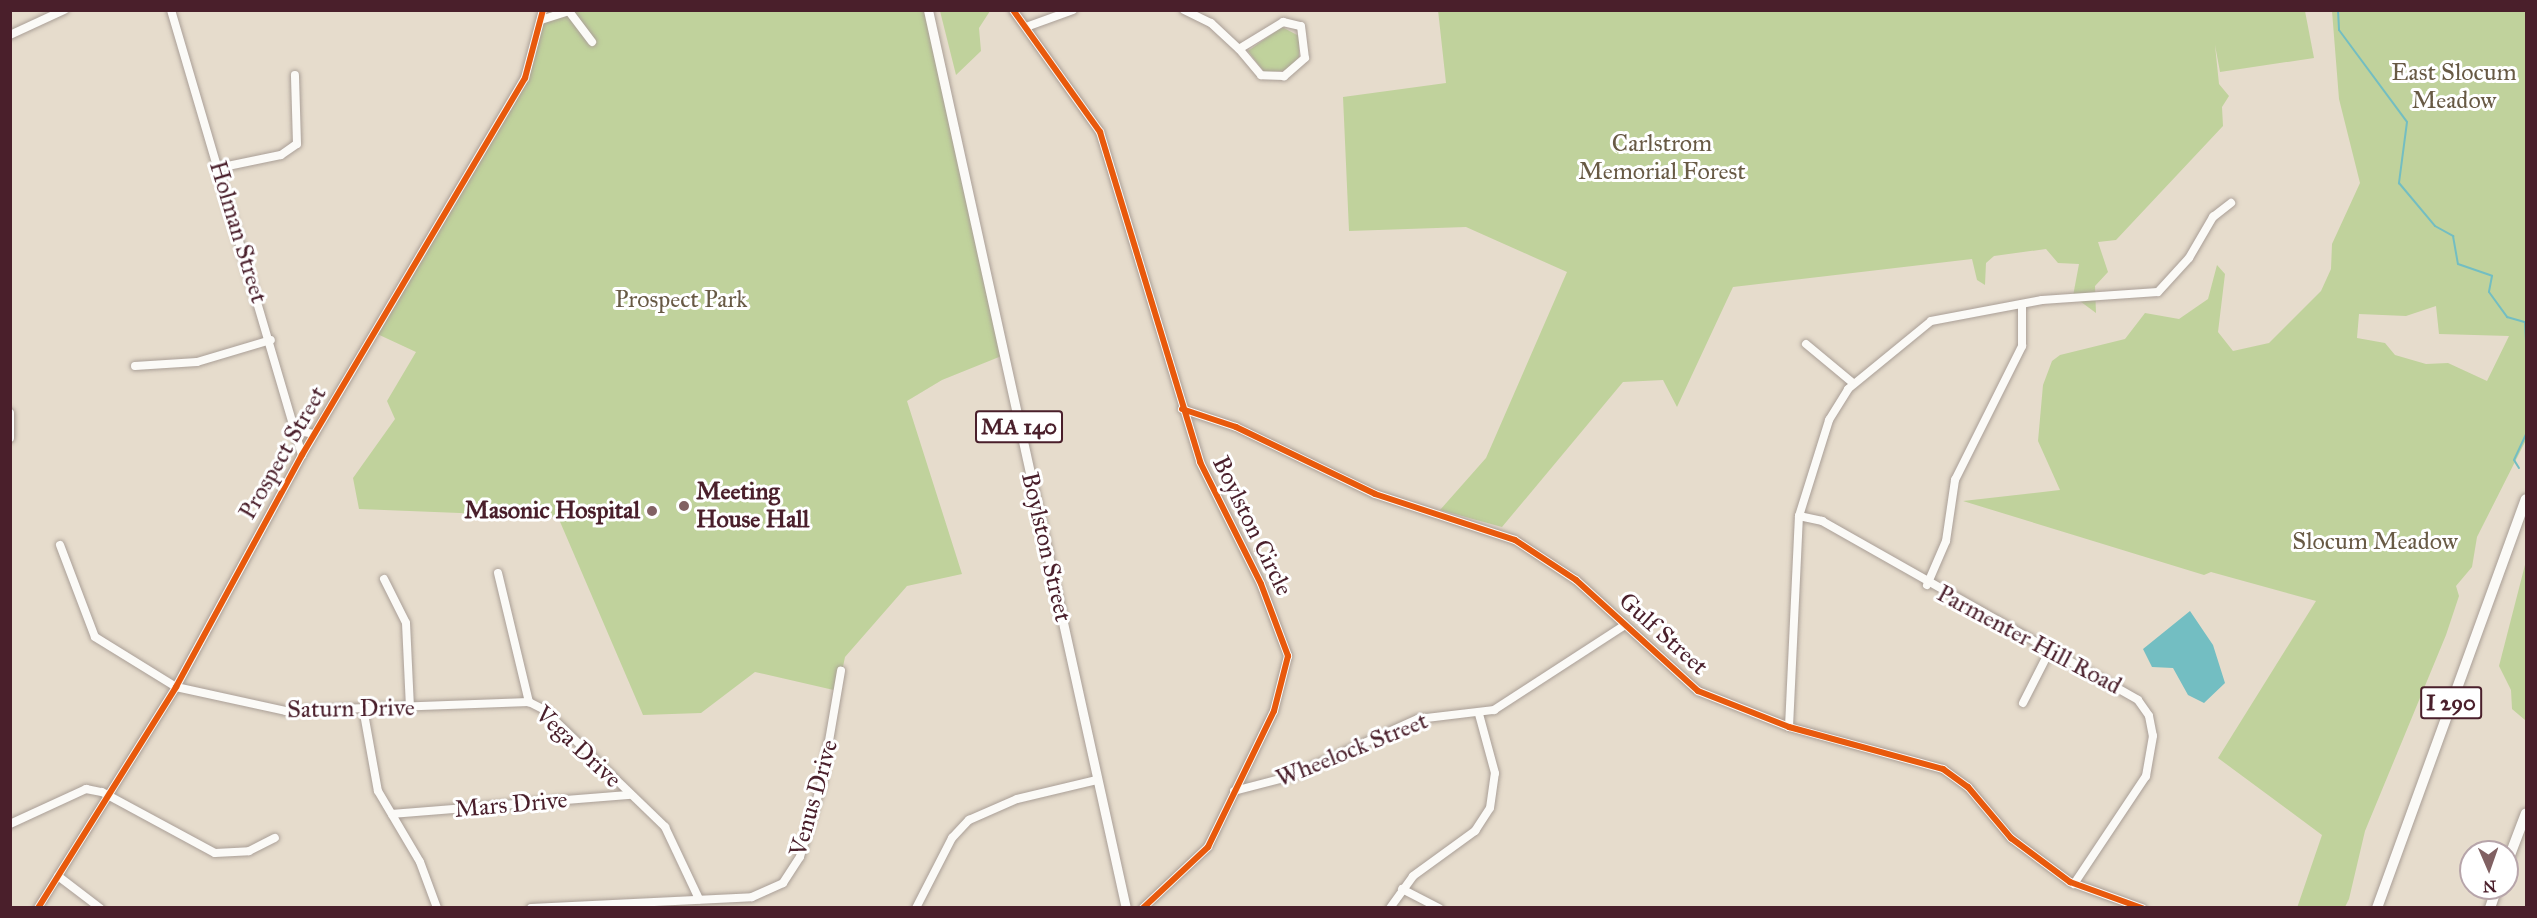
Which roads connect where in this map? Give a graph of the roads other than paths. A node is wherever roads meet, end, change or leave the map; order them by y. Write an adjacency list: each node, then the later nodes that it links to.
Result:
1 (64, 10): 11 (street)
2 (171, 10): 15 (street, Holman Street)
3 (543, 10): 9 (street, Prospect Street)
4 (928, 10): 44 (main road, Boylston Street / MA 140)
5 (1013, 10): 10 (street, Boylston Circle)
6 (1073, 10): 10 (street)
7 (1184, 10): 13 (street)
8 (568, 11): 9 (street); 12 (street)
9 (542, 20): 25 (street, Prospect Street)
10 (1026, 27): 22 (street, Boylston Circle)
11 (10, 35)
12 (592, 42)
13 (1239, 49): 13 (street)
14 (295, 75): 15 (street)
15 (218, 168): 18 (street, Holman Street)
16 (2231, 203): 17 (street)
17 (2022, 304): 21 (street); 33 (street)
18 (271, 340): 20 (street); 24 (street, Holman Street)
19 (1806, 344): 21 (street)
20 (135, 366)
21 (1853, 383): 29 (street)
22 (1182, 409): 34 (street, Gulf Street); 45 (street, Boylston Circle)
23 (10, 413): 26 (street)
24 (296, 430): 25 (street); 27 (street, Holman Street)
25 (313, 434): 27 (street, Prospect Street)
26 (10, 438)
27 (302, 455): 37 (street, Prospect Street)
28 (2526, 499): 67 (highway, I 290)
29 (1799, 516): 33 (street, Parmenter Hill Road); 43 (street)
30 (60, 545): 37 (street, Saturn Drive)
31 (498, 573): 38 (street, Vega Drive)
32 (384, 579): 41 (street)
33 (1927, 585): 35 (street, Parmenter Hill Road)
34 (1625, 625): 42 (street, Wheelock Street); 43 (street, Gulf Street)
35 (2050, 650): 39 (street); 54 (street, Parmenter Hill Road)
36 (841, 671): 56 (street, Venus Drive)
37 (176, 687): 40 (street, Saturn Drive); 47 (street, Prospect Street)
38 (529, 702): 41 (street, Saturn Drive); 46 (street, Vega Drive)
39 (2023, 703)
40 (363, 708): 41 (street, Saturn Drive); 49 (street)
41 (410, 708)
42 (1479, 714): 45 (street, Wheelock Street); 55 (street)
43 (1789, 727): 54 (street, Gulf Street)
44 (1097, 780): 61 (street); 62 (main road, Boylston Street / MA 140)
45 (1234, 791): 63 (street, Boylston Circle)
46 (630, 795): 49 (street, Mars Drive); 56 (street, Vega Drive)
47 (107, 796): 50 (street); 51 (street); 53 (street, Prospect Street)
48 (2526, 813): 52 (highway)
49 (392, 814): 59 (street)
50 (10, 824)
51 (275, 838)
52 (2516, 840)
53 (58, 876): 57 (street, Prospect Street); 58 (street)
54 (2074, 884): 66 (street, Gulf Street)
55 (1402, 889): 64 (street); 65 (street)
56 (699, 899): 60 (street, Venus Drive)
57 (38, 908)
58 (100, 908)
59 (437, 908)
60 (531, 908)
61 (916, 908)
62 (1126, 908)
63 (1143, 908)
64 (1390, 908)
65 (1439, 908)
66 (2142, 908)
67 (2377, 908)

